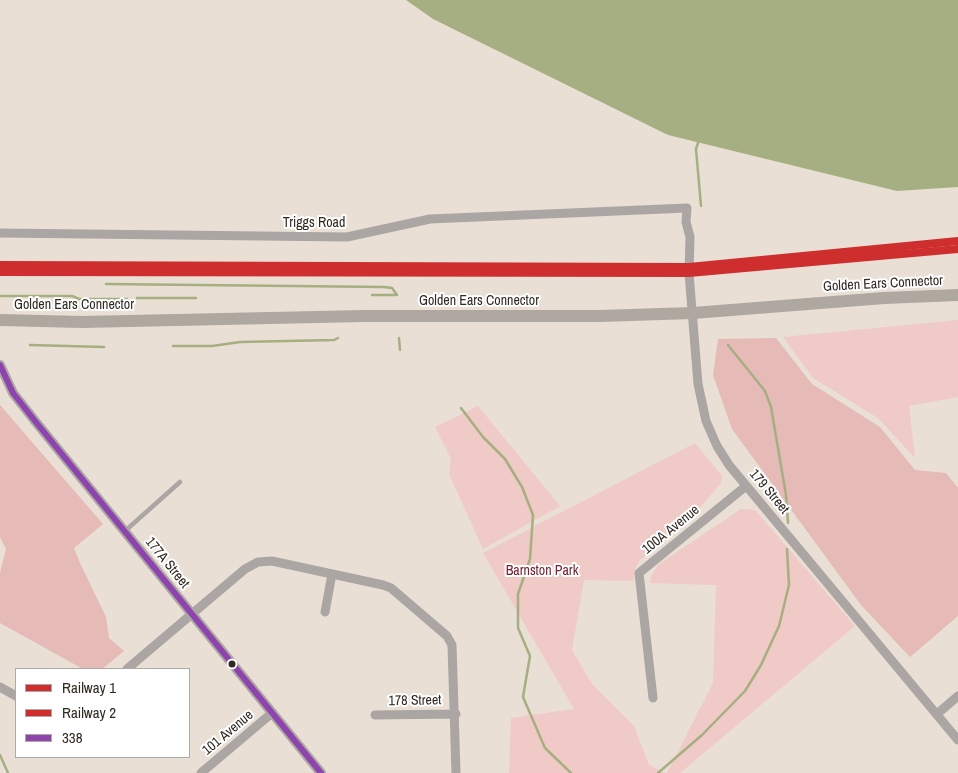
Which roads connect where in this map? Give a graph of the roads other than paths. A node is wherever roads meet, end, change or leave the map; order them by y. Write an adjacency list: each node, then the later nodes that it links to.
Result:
1 (687, 208): 2 (street, Triggs Road); 4 (street, 179 Street)
2 (0, 234)
3 (958, 295): 4 (main road, Golden Ears Connector)
4 (692, 313): 5 (main road, Golden Ears Connector); 8 (street, 179 Street)
5 (0, 320)
6 (0, 365): 9 (street, 177A Street)
7 (180, 482): 9 (lane)
8 (746, 486): 17 (street, 100A Avenue); 20 (street, 179 Street)
9 (124, 532): 12 (street, 177A Street)
10 (332, 574): 11 (street); 12 (street); 19 (street)
11 (325, 612)
12 (191, 615): 13 (street); 18 (street, 177A Street)
13 (128, 668)
14 (0, 687): 15 (street)
15 (15, 695)
16 (958, 696): 20 (street)
17 (654, 698)
18 (272, 713): 23 (street, 101 Avenue); 24 (street, 177A Street)
19 (456, 714): 21 (street, 178 Street); 25 (street)
20 (937, 714): 22 (street, 179 Street)
21 (375, 715)
22 (958, 740)
23 (202, 773)
24 (321, 773)
25 (456, 773)

